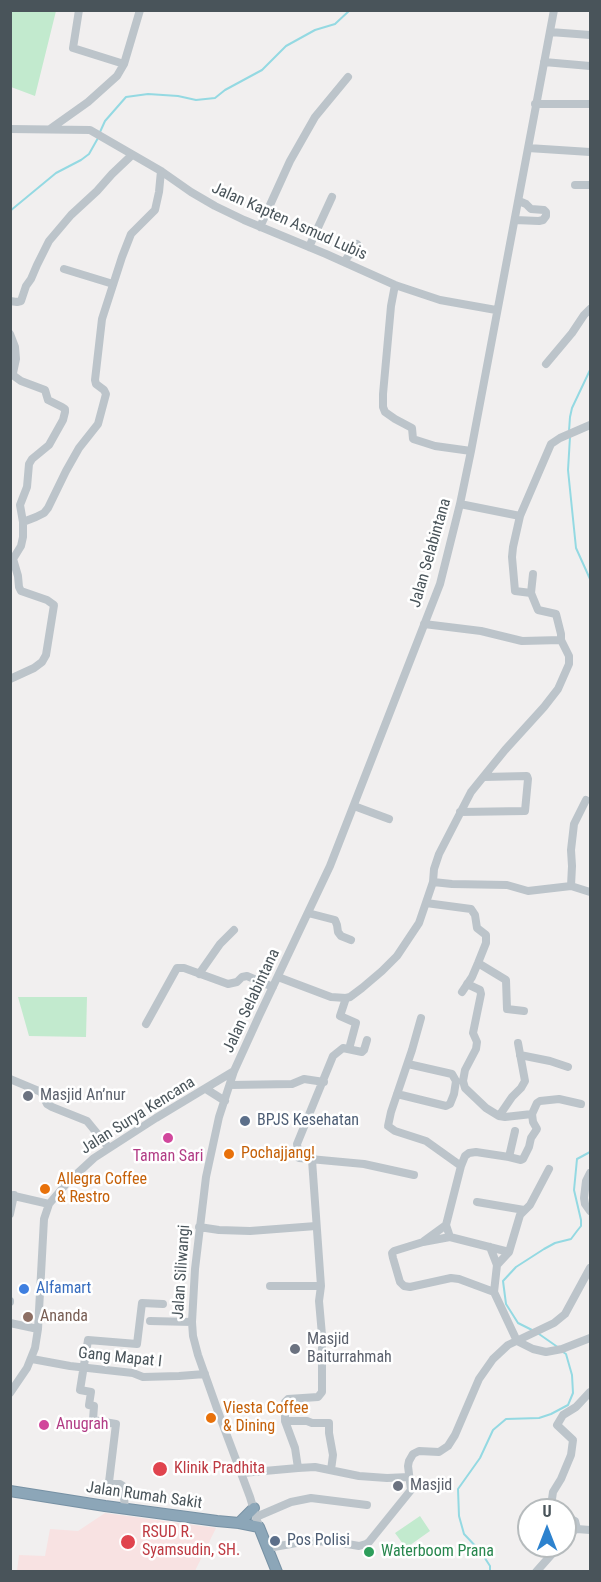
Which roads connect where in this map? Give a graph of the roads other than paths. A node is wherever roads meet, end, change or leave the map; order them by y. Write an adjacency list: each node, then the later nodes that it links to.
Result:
1 (80, 10): 7 (street)
2 (140, 10): 7 (street)
3 (554, 10): 4 (street, Jalan Selabintana)
4 (550, 32): 5 (street); 6 (street, Jalan Selabintana)
5 (591, 36)
6 (544, 62): 8 (street); 10 (street, Jalan Selabintana)
7 (124, 64): 13 (street)
8 (591, 66)
9 (348, 77): 23 (street)
10 (536, 104): 11 (street); 14 (street, Jalan Selabintana)
11 (591, 104)
12 (10, 129): 13 (street, Jalan Kapten Asmud Lubis)
13 (49, 130): 16 (street, Jalan Kapten Asmud Lubis)
14 (528, 148): 15 (street); 21 (street, Jalan Selabintana)
15 (591, 152)
16 (132, 155): 17 (street, Jalan Kapten Asmud Lubis); 30 (street)
17 (161, 171): 23 (street, Jalan Kapten Asmud Lubis); 28 (street)
18 (591, 184): 19 (street)
19 (575, 185)
20 (332, 197): 25 (street)
21 (519, 201): 22 (street, Jalan Selabintana); 22 (street)
22 (515, 220): 32 (street, Jalan Selabintana)
23 (260, 227): 25 (street, Jalan Kapten Asmud Lubis)
24 (357, 244): 26 (street)
25 (309, 247): 26 (street, Jalan Kapten Asmud Lubis)
26 (344, 262): 29 (street, Jalan Kapten Asmud Lubis)
27 (64, 269): 28 (street)
28 (113, 284): 39 (street)
29 (395, 285): 32 (street, Jalan Kapten Asmud Lubis); 36 (street)
30 (10, 301)
31 (591, 309): 34 (street)
32 (496, 310): 36 (street, Jalan Selabintana)
33 (10, 334): 39 (street)
34 (546, 364)
35 (591, 424): 38 (street)
36 (471, 451): 37 (street, Jalan Selabintana)
37 (460, 504): 38 (street); 43 (street, Jalan Selabintana)
38 (520, 516): 42 (street)
39 (23, 522): 40 (street)
40 (12, 561): 45 (street)
41 (533, 574): 42 (street)
42 (531, 593): 44 (street)
43 (424, 624): 44 (street); 48 (street, Jalan Selabintana)
44 (561, 640): 46 (street)
45 (10, 679)
46 (484, 777): 49 (street); 49 (street)
47 (586, 800): 52 (street)
48 (354, 806): 50 (street); 55 (street, Jalan Selabintana)
49 (460, 812): 51 (street)
50 (389, 819)
51 (433, 882): 52 (street); 54 (street)
52 (571, 885): 53 (street)
53 (591, 892)
54 (426, 903): 58 (street); 64 (street)
55 (308, 913): 57 (street); 60 (street, Jalan Selabintana)
56 (234, 930): 59 (street)
57 (351, 940)
58 (478, 963): 61 (street); 65 (street)
59 (199, 974): 62 (street); 67 (street)
60 (278, 977): 62 (street, Jalan Selabintana); 64 (street)
61 (467, 984): 63 (street); 83 (street)
62 (273, 987): 74 (street, Jalan Selabintana)
63 (462, 992)
64 (346, 998): 70 (street)
65 (524, 1011)
66 (421, 1018): 72 (street)
67 (146, 1024)
68 (367, 1040): 70 (street)
69 (518, 1043): 71 (street)
70 (350, 1049): 76 (street)
71 (520, 1055): 73 (street); 83 (street)
72 (408, 1064): 79 (street); 79 (street)
73 (568, 1067)
74 (234, 1071): 77 (street, Jalan Siliwangi); 78 (street, Jalan Surya Kencana)
75 (10, 1079): 85 (street)
76 (324, 1082): 77 (street); 87 (street)
77 (230, 1085): 80 (street, Jalan Siliwangi)
78 (206, 1089): 80 (street); 85 (street, Jalan Surya Kencana)
79 (397, 1094): 88 (street)
80 (225, 1101): 100 (street, Jalan Siliwangi)
81 (581, 1104): 82 (street)
82 (532, 1114): 83 (street); 86 (street)
83 (499, 1116)
84 (515, 1131): 86 (street)
85 (109, 1148): 94 (street, Jalan Surya Kencana)
86 (510, 1157): 88 (street)
87 (312, 1160): 91 (street); 99 (street)
88 (461, 1166): 98 (street)
89 (549, 1169): 95 (street)
90 (591, 1173): 96 (street)
91 (414, 1175)
92 (12, 1195): 94 (street); 97 (street)
93 (477, 1202): 95 (street)
94 (50, 1204): 114 (street, Jalan Surya Kencana)
95 (525, 1210): 104 (street)
96 (591, 1211)
97 (10, 1214)
98 (446, 1225): 101 (street); 102 (street)
99 (316, 1226): 100 (street); 108 (street)
100 (199, 1227): 112 (street, Jalan Siliwangi)
101 (450, 1237): 102 (street); 103 (street)
102 (423, 1242): 109 (street)
103 (490, 1247): 104 (street); 105 (street)
104 (509, 1252): 105 (street)
105 (497, 1265): 109 (street)
106 (591, 1268): 116 (street)
107 (270, 1286): 108 (street)
108 (321, 1286): 122 (street)
109 (494, 1292): 116 (street)
110 (163, 1304): 118 (street)
111 (150, 1321): 112 (street)
112 (192, 1322): 119 (street, Jalan Siliwangi)
113 (10, 1323): 114 (street)
114 (38, 1329): 117 (street, Jalan Surya Kencana)
115 (591, 1338): 116 (street)
116 (517, 1341): 126 (street)
117 (32, 1359): 118 (street, Gang Mapat I); 121 (street, Jalan Surya Kencana)
118 (84, 1367): 119 (street, Gang Mapat I); 130 (street)
119 (205, 1374): 125 (street, Jalan Siliwangi)
120 (591, 1392): 128 (street)
121 (10, 1393)
122 (285, 1421): 123 (street); 124 (street)
123 (298, 1468): 124 (street); 125 (street)
124 (331, 1470): 126 (street)
125 (242, 1473): 131 (street, Jalan Siliwangi)
126 (409, 1477): 135 (street)
127 (10, 1491): 130 (highway, Jalan Rumah Sakit)
128 (552, 1498)
129 (367, 1505): 131 (street)
130 (125, 1509): 132 (highway, Jalan Rumah Sakit)
131 (256, 1517): 132 (highway, Jalan Rumah Sakit); 132 (highway); 135 (highway, Jalan Siliwangi)
132 (239, 1523)
133 (577, 1529): 134 (street)
134 (591, 1530)
135 (268, 1548): 137 (highway, Jalan Siliwangi)
136 (548, 1558): 138 (street)
137 (277, 1572)
138 (536, 1572)

